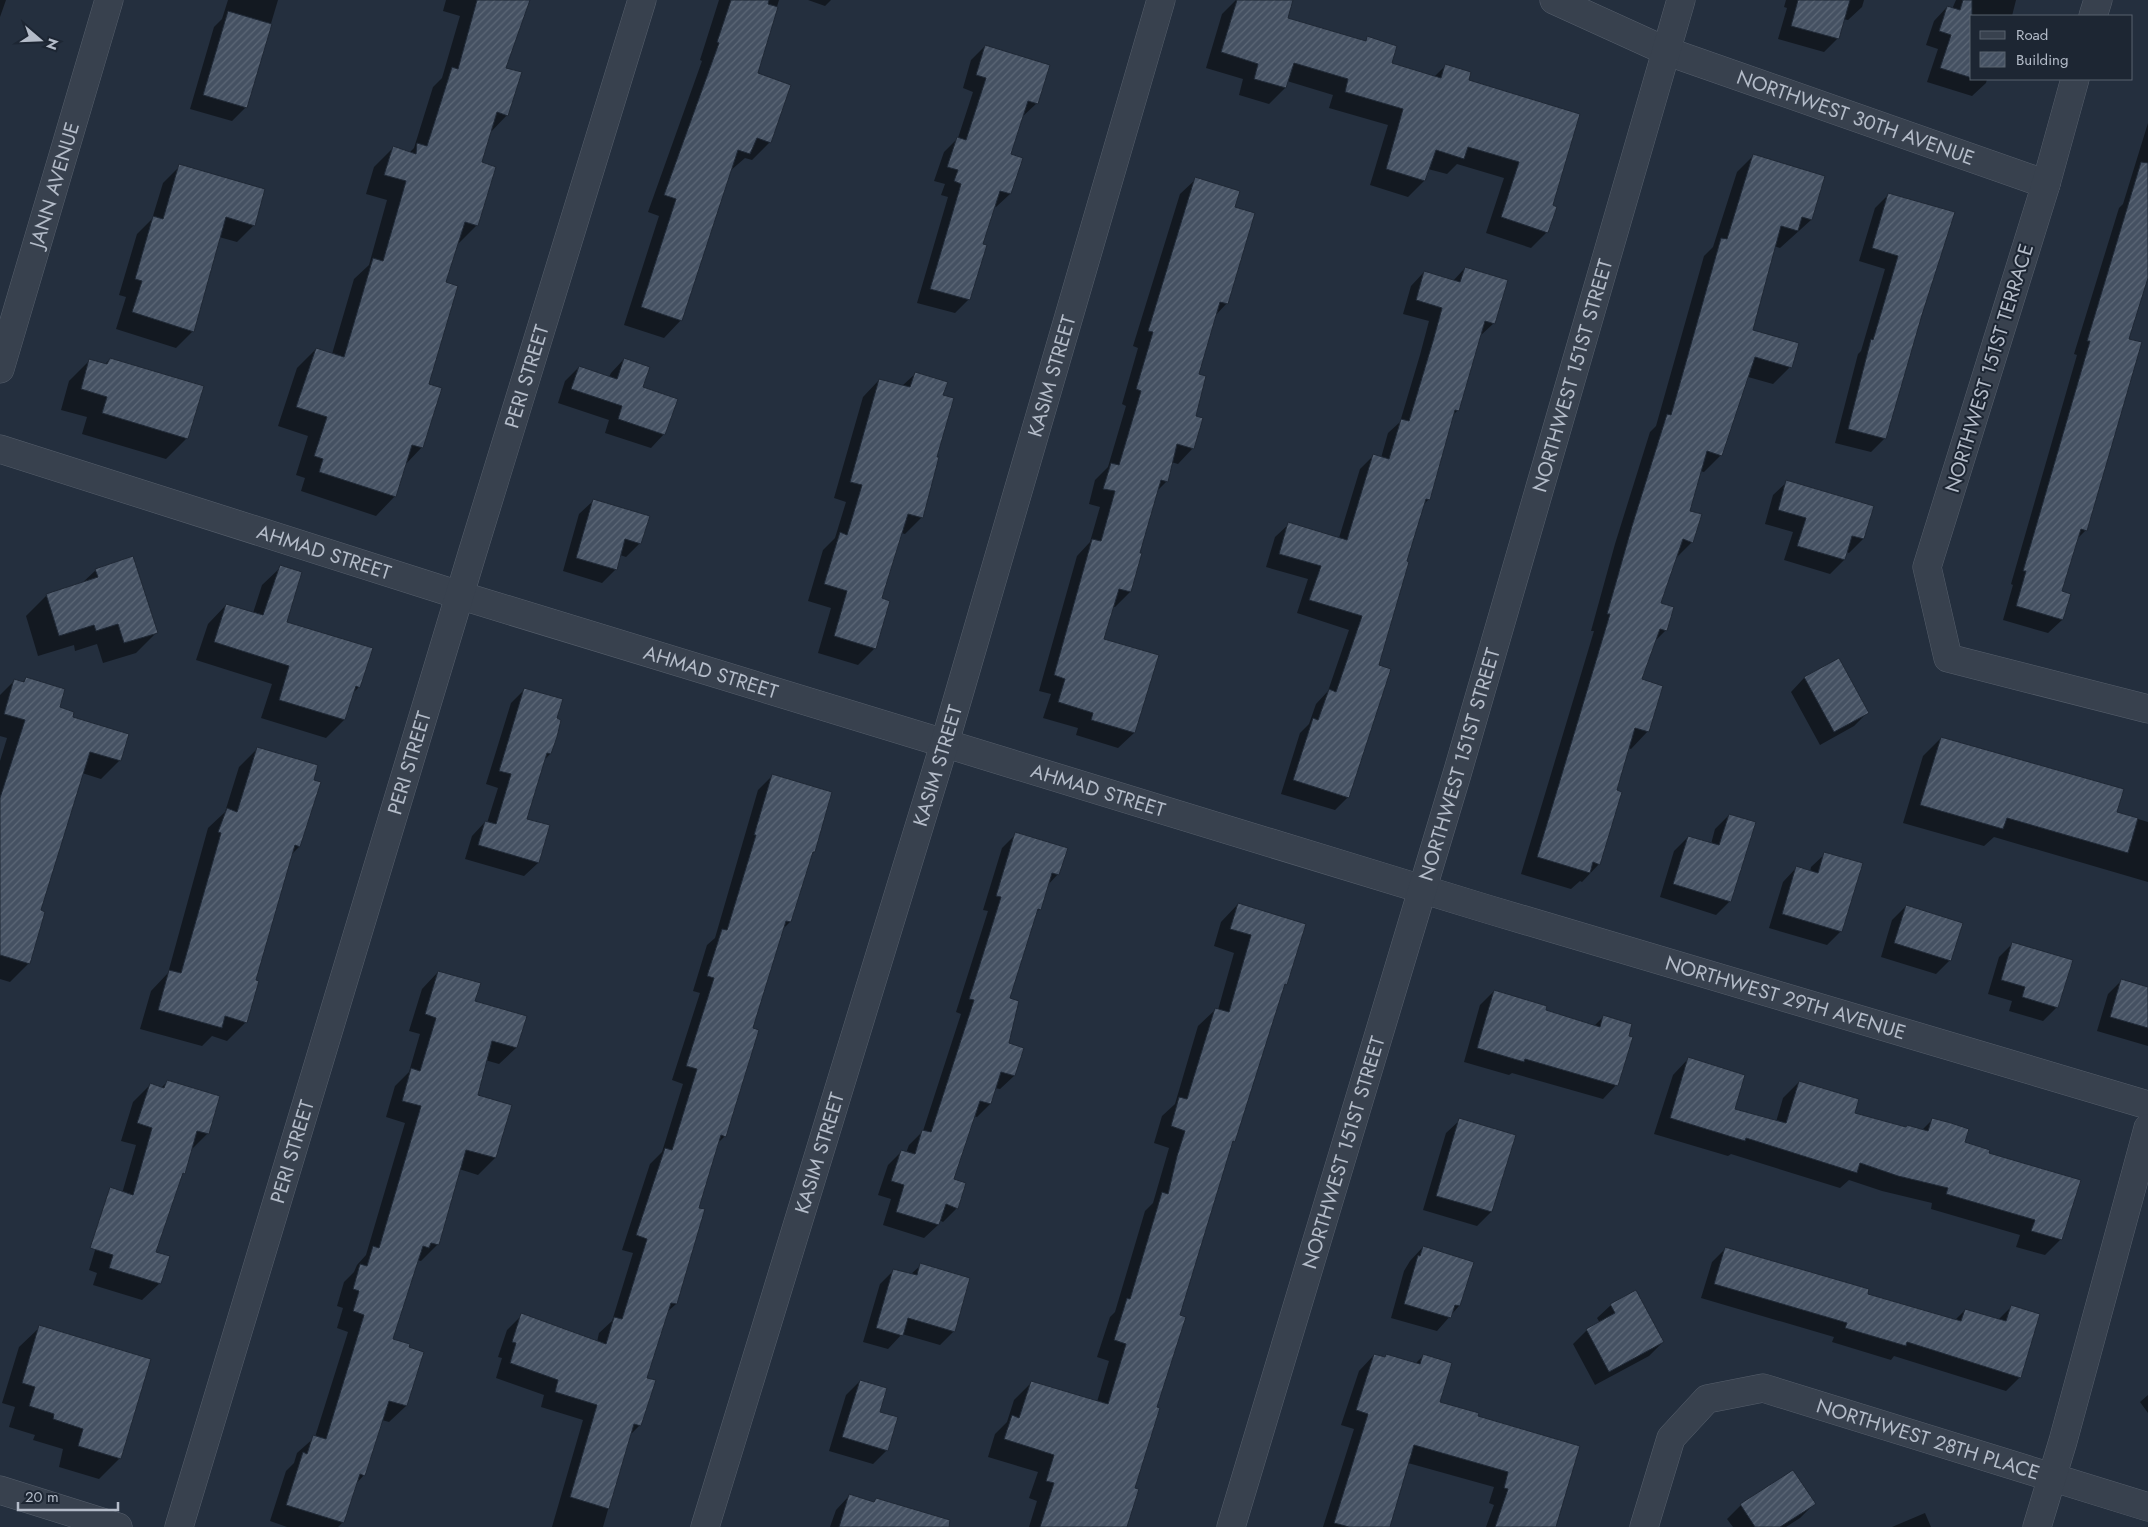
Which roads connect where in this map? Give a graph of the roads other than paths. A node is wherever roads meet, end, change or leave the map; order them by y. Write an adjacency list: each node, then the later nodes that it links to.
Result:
1 (109, 0): 11 (street, JANN AVENUE)
2 (642, 0): 13 (street, PERI STREET)
3 (1161, 0): 15 (street, KASIM STREET)
4 (1554, 0): 8 (street, NORTHWEST 30TH AVENUE)
5 (1681, 0): 8 (street, NORTHWEST 151ST STREET)
6 (2098, 0): 7 (street)
7 (2093, 15)
8 (1666, 51): 10 (street, NORTHWEST 30TH AVENUE); 16 (street, NORTHWEST 151ST STREET)
9 (2076, 80): 10 (street, NORTHWEST 151ST TERRACE)
10 (2046, 184): 14 (street, NORTHWEST 151ST TERRACE)
11 (0, 369)
12 (0, 450): 13 (street, AHMAD STREET)
13 (459, 595): 15 (street, AHMAD STREET); 23 (street, PERI STREET)
14 (2148, 709)
15 (945, 742): 16 (street, AHMAD STREET); 24 (street, KASIM STREET)
16 (1422, 889): 17 (street, NORTHWEST 29TH AVENUE); 25 (street, NORTHWEST 151ST STREET)
17 (2148, 1105)
18 (2148, 1128): 19 (street)
19 (2052, 1478): 21 (street, NORTHWEST 28TH PLACE); 26 (street, NORTHWEST 28TH PLACE); 27 (street)
20 (0, 1490): 22 (street)
21 (2148, 1507)
22 (118, 1527)
23 (179, 1527)
24 (705, 1527)
25 (1231, 1527)
26 (1644, 1527)
27 (2037, 1527)

